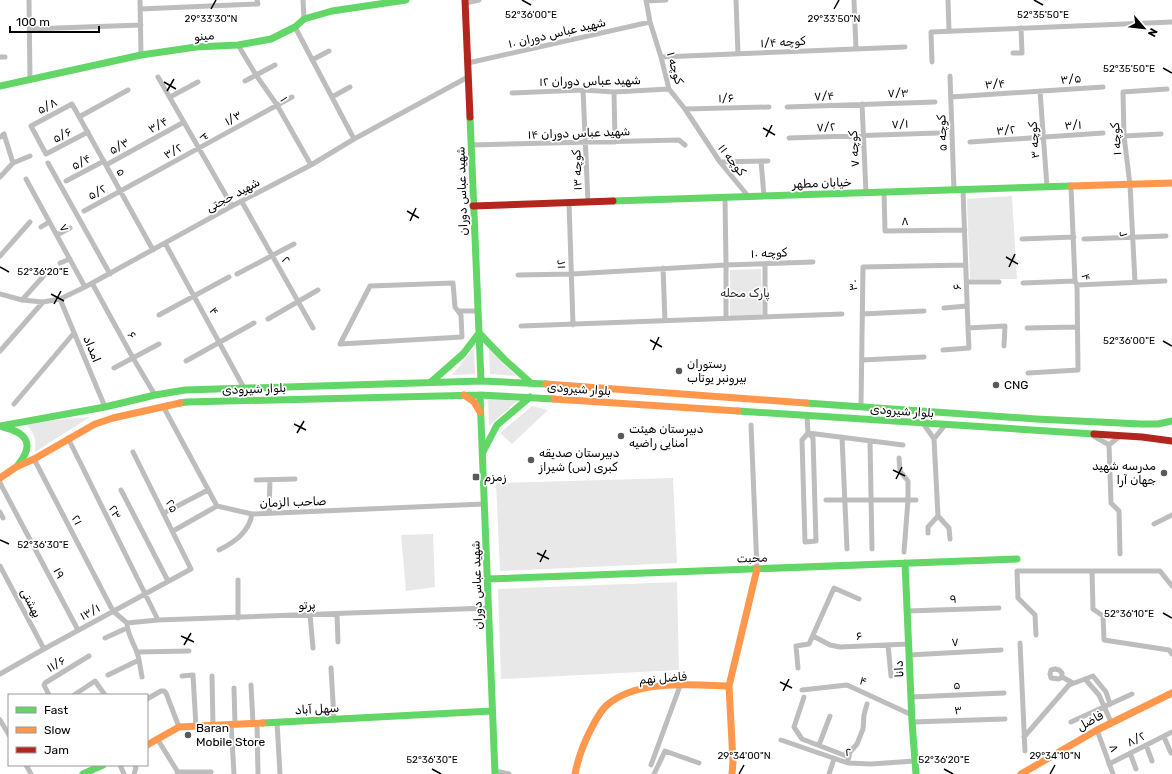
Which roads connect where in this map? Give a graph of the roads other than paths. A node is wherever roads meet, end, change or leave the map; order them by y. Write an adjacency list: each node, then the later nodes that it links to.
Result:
1 (29, 0): 19 (street)
2 (140, 0): 13 (street)
3 (303, 0): 14 (street)
4 (405, 0): 14 (main road, مینو)
5 (479, 0): 12 (street)
6 (646, 0): 7 (street); 15 (street, کوچه ۱)
7 (666, 0)
8 (736, 0): 27 (street)
9 (854, 0): 24 (street)
10 (948, 0): 21 (street)
11 (258, 2): 13 (street)
12 (465, 2): 32 (main road, شهید عباس دوران)
13 (140, 9): 17 (street)
14 (304, 19): 18 (main road, مینو)
15 (650, 22): 29 (street, کوچه ۱); 32 (street, شهید عباس دوران ۱۰)
16 (1172, 22): 20 (street)
17 (140, 25): 19 (street); 28 (street)
18 (295, 27): 22 (main road, مینو); 30 (street)
19 (30, 28): 38 (street)
20 (1021, 28): 21 (street); 26 (street)
21 (949, 31): 31 (street)
22 (238, 45): 28 (main road, مینو); 34 (street, ۱)
23 (906, 47): 24 (street, کوچه ۱/۴)
24 (856, 49): 27 (street, کوچه ۱/۴)
25 (328, 51): 30 (street)
26 (1013, 53)
27 (738, 54): 29 (street, کوچه ۱/۴)
28 (141, 55): 38 (main road, مینو)
29 (661, 57): 47 (street, کوچه ۱)
30 (312, 60): 53 (street)
31 (932, 62)
32 (468, 64): 37 (main road, شهید عباس دوران)
33 (275, 65): 34 (street)
34 (256, 75): 39 (street); 58 (street, ۱)
35 (950, 76): 54 (street, کوچه ۵)
36 (158, 77): 51 (street, ۳)
37 (468, 77): 74 (street, شهید حجتی); 79 (main road, شهید عباس دوران)
38 (30, 80): 41 (main road, مینو)
39 (245, 81)
40 (198, 82): 51 (street)
41 (0, 86)
42 (350, 87): 53 (street)
43 (1103, 87): 49 (street, ۳/۵)
44 (1167, 89): 71 (street, کوچه ۱)
45 (128, 90): 62 (street)
46 (583, 90): 48 (street, شهید عباس دوران ۱۲); 50 (street, شهید عباس دوران ۱۲); 77 (street, کوچه ۱۳)
47 (669, 90): 48 (street, شهید عباس دوران ۱۲); 61 (street, کوچه ۱)
48 (614, 92): 75 (street)
49 (1040, 92): 54 (street, ۳/۴); 72 (street, کوچه ۳)
50 (512, 93)
51 (170, 97): 63 (street, ۳)
52 (292, 97): 58 (street, ۱/۳)
53 (332, 97): 74 (street)
54 (951, 97): 98 (street, کوچه ۵)
55 (935, 102): 57 (street, ۷/۳)
56 (72, 104): 62 (street, ۵); 82 (street, ۵/۸)
57 (862, 104): 60 (street, ۷/۴); 70 (street, کوچه ۷)
58 (277, 105): 81 (street, ۱/۳); 90 (street, ۱)
59 (769, 107): 61 (street, ۱/۶)
60 (787, 107)
61 (685, 109): 68 (street, کوچه ۱)
62 (79, 117): 64 (street, ۵)
63 (184, 122): 78 (street, ۳/۴); 81 (street, ۳)
64 (88, 132): 82 (street, ۵/۶); 89 (street, ۵)
65 (938, 133): 70 (street, ۷/۱)
66 (1104, 134): 72 (street, ۳/۱)
67 (1161, 134): 71 (street)
68 (701, 135): 86 (street, کوچه ۱۱)
69 (2, 136): 87 (street)
70 (863, 136): 73 (street, ۷/۲); 102 (street, کوچه ۷)
71 (1124, 136): 95 (street, کوچه ۱)
72 (1044, 137): 76 (street, ۳/۲); 96 (street, کوچه ۳)
73 (789, 138)
74 (354, 139): 90 (street, شهید حجتی)
75 (615, 142): 77 (street, شهید عباس دوران ۱۴); 80 (street, شهید عباس دوران ۱۴)
76 (970, 142)
77 (585, 143): 79 (street, شهید عباس دوران ۱۴); 108 (street, کوچه ۱۳)
78 (142, 145): 89 (street, ۵/۳)
79 (471, 145): 110 (main road, شهید عباس دوران)
80 (685, 145)
81 (199, 148): 100 (street, ۳/۲); 109 (street, ۳)
82 (46, 154)
83 (30, 156): 87 (street)
84 (761, 161): 85 (street); 86 (street); 104 (street)
85 (768, 161)
86 (720, 162): 103 (street, کوچه ۱۱)
87 (13, 163): 91 (street)
88 (48, 163): 136 (street)
89 (105, 163): 93 (street, ۵/۴); 100 (street, ۵)
90 (311, 165): 106 (street, شهید حجتی)
91 (0, 177)
92 (26, 179): 113 (street, ۷)
93 (66, 181)
94 (1172, 183): 95 (main road, خیابان مطهر)
95 (1130, 185): 97 (main road, خیابان مطهر); 120 (street, ۲)
96 (1047, 187): 97 (main road, خیابان مطهر); 99 (main road, خیابان مطهر)
97 (1071, 187): 119 (street, ۴)
98 (954, 190): 99 (main road, خیابان مطهر); 101 (main road, خیابان مطهر)
99 (963, 190): 116 (street, ۶)
100 (120, 191): 111 (street, ۵/۲); 125 (street, ۵)
101 (884, 192): 102 (main road, خیابان مطهر); 116 (street, ۸)
102 (866, 193): 104 (main road, خیابان مطهر)
103 (748, 196): 104 (main road, خیابان مطهر); 105 (main road, خیابان مطهر)
104 (764, 196)
105 (724, 198): 108 (main road, خیابان مطهر); 132 (street)
106 (242, 202): 109 (street, شهید حجتی); 127 (street, ۲)
107 (569, 202): 108 (main road, خیابان مطهر); 110 (main road, خیابان مطهر); 138 (street, ۱۲)
108 (588, 202)
109 (232, 206): 123 (street, شهید حجتی)
110 (474, 206): 159 (main road, شهید عباس دوران)
111 (84, 211)
112 (30, 222): 126 (street)
113 (50, 222): 114 (street); 117 (street, ۷)
114 (41, 227)
115 (70, 228): 117 (street)
116 (965, 230): 133 (street, ۶)
117 (57, 235): 128 (street, ۷)
118 (1166, 236): 120 (street)
119 (1074, 237): 121 (street); 147 (street, ۴)
120 (1133, 237): 122 (street); 144 (street, ۲)
121 (1022, 239)
122 (1084, 239)
123 (165, 243): 125 (street, شهید حجتی); 151 (street, ۴)
124 (294, 244): 127 (street)
125 (154, 250): 136 (street, شهید حجتی)
126 (0, 256)
127 (272, 256): 137 (street); 155 (street, ۲)
128 (70, 259): 130 (street); 148 (street, ۷)
129 (813, 262): 131 (street, کوچه ۱۰)
130 (60, 263)
131 (765, 264): 132 (street, کوچه ۱۰); 164 (street)
132 (726, 265): 134 (street, کوچه ۱۰); 165 (street)
133 (966, 265): 142 (street, ۶); 162 (street, ۳۰)
134 (663, 268): 138 (street, کوچه ۱۰); 167 (street)
135 (48, 271): 153 (street)
136 (110, 274): 145 (street, شهید حجتی)
137 (237, 274)
138 (572, 274): 139 (street, کوچه ۱۰); 169 (street, ۱۲)
139 (518, 275)
140 (228, 277): 151 (street)
141 (1165, 281): 144 (street)
142 (967, 282): 143 (street); 156 (street, ۶)
143 (999, 282)
144 (1135, 282): 147 (street)
145 (92, 283): 148 (street, شهید حجتی); 183 (street, ۶)
146 (1023, 283): 147 (street)
147 (1076, 283): 171 (street, ۴)
148 (85, 287): 152 (street, شهید حجتی)
149 (318, 290): 155 (street)
150 (0, 294): 153 (street, شهید حجتی)
151 (194, 296): 163 (street); 177 (street, ۴)
152 (60, 299): 154 (street, شهید حجتی); 175 (street, امداد)
153 (22, 300): 154 (street, شهید حجتی)
154 (43, 302): 181 (street)
155 (298, 302): 166 (street); 172 (street, ۲)
156 (968, 306): 157 (street); 173 (street, ۶)
157 (944, 308)
158 (924, 310): 162 (street)
159 (478, 311): 160 (street); 176 (main road, شهید عباس دوران)
160 (458, 312): 160 (street)
161 (842, 314): 164 (street)
162 (862, 314): 184 (street, ۳۰)
163 (159, 315)
164 (765, 317): 165 (street)
165 (726, 318): 167 (street)
166 (268, 319)
167 (665, 321): 169 (street)
168 (254, 323): 177 (street)
169 (573, 325): 170 (street)
170 (521, 326)
171 (1077, 327): 174 (street); 187 (street, ۴)
172 (313, 328)
173 (968, 328): 179 (street); 180 (street, ۶)
174 (1027, 328)
175 (74, 333): 200 (street); 202 (street, امداد)
176 (479, 333): 188 (main road, شهید عباس دوران); 189 (main road); 190 (main road)
177 (220, 342): 185 (street); 192 (street, ۴)
178 (159, 344): 183 (street)
179 (1004, 346)
180 (943, 350)
181 (0, 351)
182 (924, 357): 184 (street)
183 (133, 358): 186 (street); 194 (street, ۶)
184 (862, 360): 204 (street, ۳۰)
185 (186, 361)
186 (114, 368)
187 (1028, 373)
188 (481, 381): 189 (main road, بلوار شیرودی); 190 (main road, بلوار شیرودی)
189 (431, 382): 191 (main road, بلوار شیرودی)
190 (531, 383): 193 (main road, بلوار شیرودی)
191 (282, 387): 192 (main road, بلوار شیرودی); 199 (main road)
192 (244, 388): 194 (main road, بلوار شیرودی)
193 (683, 394): 197 (main road, بلوار شیرودی); 203 (main road)
194 (155, 395): 202 (main road, بلوار شیرودی)
195 (464, 395): 196 (main road, بلوار شیرودی); 199 (main road, بلوار شیرودی); 206 (main road)
196 (480, 395): 198 (main road, بلوار شیرودی); 206 (main road, شهید عباس دوران)
197 (694, 395): 204 (main road, بلوار شیرودی); 205 (main road)
198 (530, 397): 203 (main road, بلوار شیرودی); 224 (main road)
199 (282, 399): 201 (main road, بلوار شیرودی)
200 (14, 404)
201 (163, 406): 217 (main road, بلوار شیرودی); 234 (street)
202 (105, 407): 212 (main road, بلوار شیرودی)
203 (682, 407): 205 (main road, بلوار شیرودی)
204 (861, 407): 208 (main road, بلوار شیرودی)
205 (694, 408): 207 (main road, بلوار شیرودی)
206 (481, 413): 224 (main road, شهید عباس دوران)
207 (807, 416): 209 (main road, بلوار شیرودی); 213 (street)
208 (1172, 421)
209 (923, 423): 211 (main road, بلوار شیرودی); 218 (street)
210 (752, 425): 262 (street)
211 (945, 425): 214 (main road, بلوار شیرودی); 218 (street)
212 (0, 426): 227 (main road)
213 (808, 433): 213 (street); 216 (street)
214 (1090, 434): 215 (main road, بلوار شیرودی); 222 (street)
215 (1121, 436): 220 (main road, بلوار شیرودی); 222 (street)
216 (842, 437): 219 (street); 236 (street)
217 (68, 438): 226 (main road, بلوار شیرودی); 268 (street, ۲۳)
218 (934, 439): 247 (street)
219 (870, 440): 221 (street); 237 (street)
220 (1172, 441)
221 (903, 444)
222 (1109, 445): 257 (street)
223 (133, 452): 243 (street, ۲۵)
224 (482, 452): 240 (main road, شهید عباس دوران)
225 (899, 458): 238 (street)
226 (34, 459): 227 (main road, بلوار شیرودی); 272 (street, ۲۱)
227 (16, 468): 228 (main road, بلوار شیرودی)
228 (0, 478)
229 (295, 479): 231 (street)
230 (256, 480): 231 (street)
231 (270, 480): 244 (street)
232 (0, 483): 279 (street, ۱۹)
233 (121, 490): 266 (street)
234 (208, 490): 241 (street); 243 (street)
235 (826, 500): 236 (street)
236 (844, 500): 237 (street); 253 (street)
237 (871, 500): 238 (street); 254 (street)
238 (908, 500): 239 (street); 256 (street)
239 (916, 500)
240 (484, 504): 244 (street, صاحب الزمان); 264 (main road, شهید عباس دوران)
241 (217, 506): 245 (street, صاحب الزمان); 250 (street)
242 (0, 512): 248 (street)
243 (164, 513): 250 (street, ۲۵)
244 (269, 513): 245 (street, صاحب الزمان)
245 (252, 514): 255 (street)
246 (1172, 514): 249 (street)
247 (938, 516): 251 (street); 252 (street)
248 (4, 518)
249 (1154, 524)
250 (173, 531): 261 (street, ۲۵)
251 (928, 533)
252 (950, 539)
253 (847, 549)
254 (872, 549)
255 (219, 550)
256 (904, 552)
257 (1120, 554)
258 (1017, 559): 259 (main road, محبت)
259 (905, 563): 262 (main road, محبت); 273 (main road, دانا)
260 (0, 566): 288 (street, بهشتی)
261 (191, 569): 266 (street, ۱۳/۱)
262 (757, 569): 264 (main road, محبت); 309 (main road)
263 (1092, 571): 267 (street); 280 (street); 292 (street)
264 (487, 579): 270 (main road, شهید عباس دوران)
265 (238, 580): 276 (street)
266 (168, 581): 268 (street, ۱۳/۱)
267 (1172, 586)
268 (144, 594): 272 (street, ۱۳/۱); 277 (street, ۲۳)
269 (859, 599): 281 (street)
270 (488, 608): 274 (street, پرتو); 323 (main road, شهید عباس دوران)
271 (999, 608): 273 (street, ۹)
272 (113, 611): 278 (street); 279 (street, ۱۳/۱)
273 (908, 611): 285 (main road, دانا)
274 (337, 614): 275 (street, پرتو); 283 (street)
275 (310, 615): 276 (street, پرتو); 287 (street)
276 (238, 618): 277 (street, پرتو)
277 (158, 620): 278 (street, پرتو)
278 (127, 626): 282 (street, پرتو); 291 (street)
279 (78, 630): 288 (street, ۱۳/۱)
280 (1036, 635)
281 (813, 636): 286 (street, ۶); 297 (street)
282 (104, 638)
283 (338, 642)
284 (1020, 643): 340 (street)
285 (909, 644): 286 (street, ۶); 293 (main road, دانا)
286 (888, 645): 302 (street)
287 (313, 648)
288 (44, 649): 298 (street, ۱۳/۱)
289 (1001, 650): 293 (street, ۷)
290 (189, 651): 291 (street)
291 (138, 652): 295 (street)
292 (1172, 654)
293 (909, 655): 319 (main road, دانا)
294 (89, 656): 314 (street, ۱۱/۶)
295 (139, 660): 299 (street); 303 (street)
296 (331, 668): 326 (street)
297 (798, 668)
298 (0, 674)
299 (108, 675)
300 (182, 676): 336 (street)
301 (212, 676): 334 (street)
302 (891, 676)
303 (142, 677)
304 (1062, 677): 306 (street)
305 (1085, 679): 306 (street); 322 (street); 322 (street)
306 (1073, 683): 340 (street)
307 (251, 685): 332 (street)
308 (680, 686): 309 (main road, فاضل نهم); 357 (street); 368 (main road, فاضل نهم)
309 (730, 686): 370 (main road)
310 (234, 688): 333 (street)
311 (802, 690): 325 (street, ۴)
312 (1004, 693): 319 (street, ۵)
313 (1172, 693): 331 (main road, فاضل)
314 (49, 694)
315 (76, 694): 316 (street)
316 (105, 694)
317 (1132, 694): 322 (street)
318 (804, 697): 345 (street)
319 (911, 697): 325 (main road, دانا)
320 (148, 698): 335 (street)
321 (867, 704): 350 (street)
322 (1107, 706): 330 (street); 331 (street)
323 (492, 711): 326 (main road, سهل آباد); 361 (main road, شهید عباس دوران)
324 (830, 716): 345 (street)
325 (912, 718): 327 (street, ۳); 352 (main road, دانا)
326 (334, 719): 329 (main road, سهل آباد)
327 (1005, 719)
328 (0, 720): 339 (street)
329 (277, 722): 332 (main road, سهل آباد); 366 (street)
330 (1071, 722)
331 (1111, 722): 337 (main road, فاضل)
332 (255, 723): 333 (main road, سهل آباد); 365 (street)
333 (233, 724): 334 (main road, سهل آباد); 364 (street)
334 (214, 726): 336 (main road, سهل آباد)
335 (179, 727): 336 (main road, سهل آباد); 342 (main road)
336 (196, 727)
337 (1097, 730): 356 (street, ۸); 373 (main road, فاضل)
338 (1172, 732): 341 (street, ۸/۲)
339 (8, 733)
340 (1024, 737): 347 (street)
341 (1164, 737): 346 (street, ۸/۲); 349 (street)
342 (158, 740): 344 (main road); 362 (street)
343 (781, 740): 351 (street, ۲)
344 (148, 745)
345 (819, 745): 350 (street)
346 (1146, 745): 348 (street, ۸/۲); 353 (street)
347 (1025, 751)
348 (1130, 753): 356 (street, ۸/۲); 359 (street)
349 (1171, 754)
350 (849, 757): 355 (street)
351 (834, 760): 355 (street, ۲); 371 (street)
352 (915, 761): 355 (street, ۲); 372 (main road, دانا)
353 (1152, 761)
354 (699, 763): 369 (street)
355 (848, 763)
356 (1109, 764): 374 (street, ۸)
357 (651, 765)
358 (99, 766): 363 (main road)
359 (1136, 769)
360 (211, 772): 362 (street)
361 (495, 772): 367 (street)
362 (178, 773)
363 (83, 774)
364 (234, 774)
365 (258, 774)
366 (280, 774)
367 (509, 774)
368 (575, 774)
369 (654, 774)
370 (732, 774)
371 (829, 774)
372 (916, 774)
373 (1021, 774)
374 (1114, 774)

